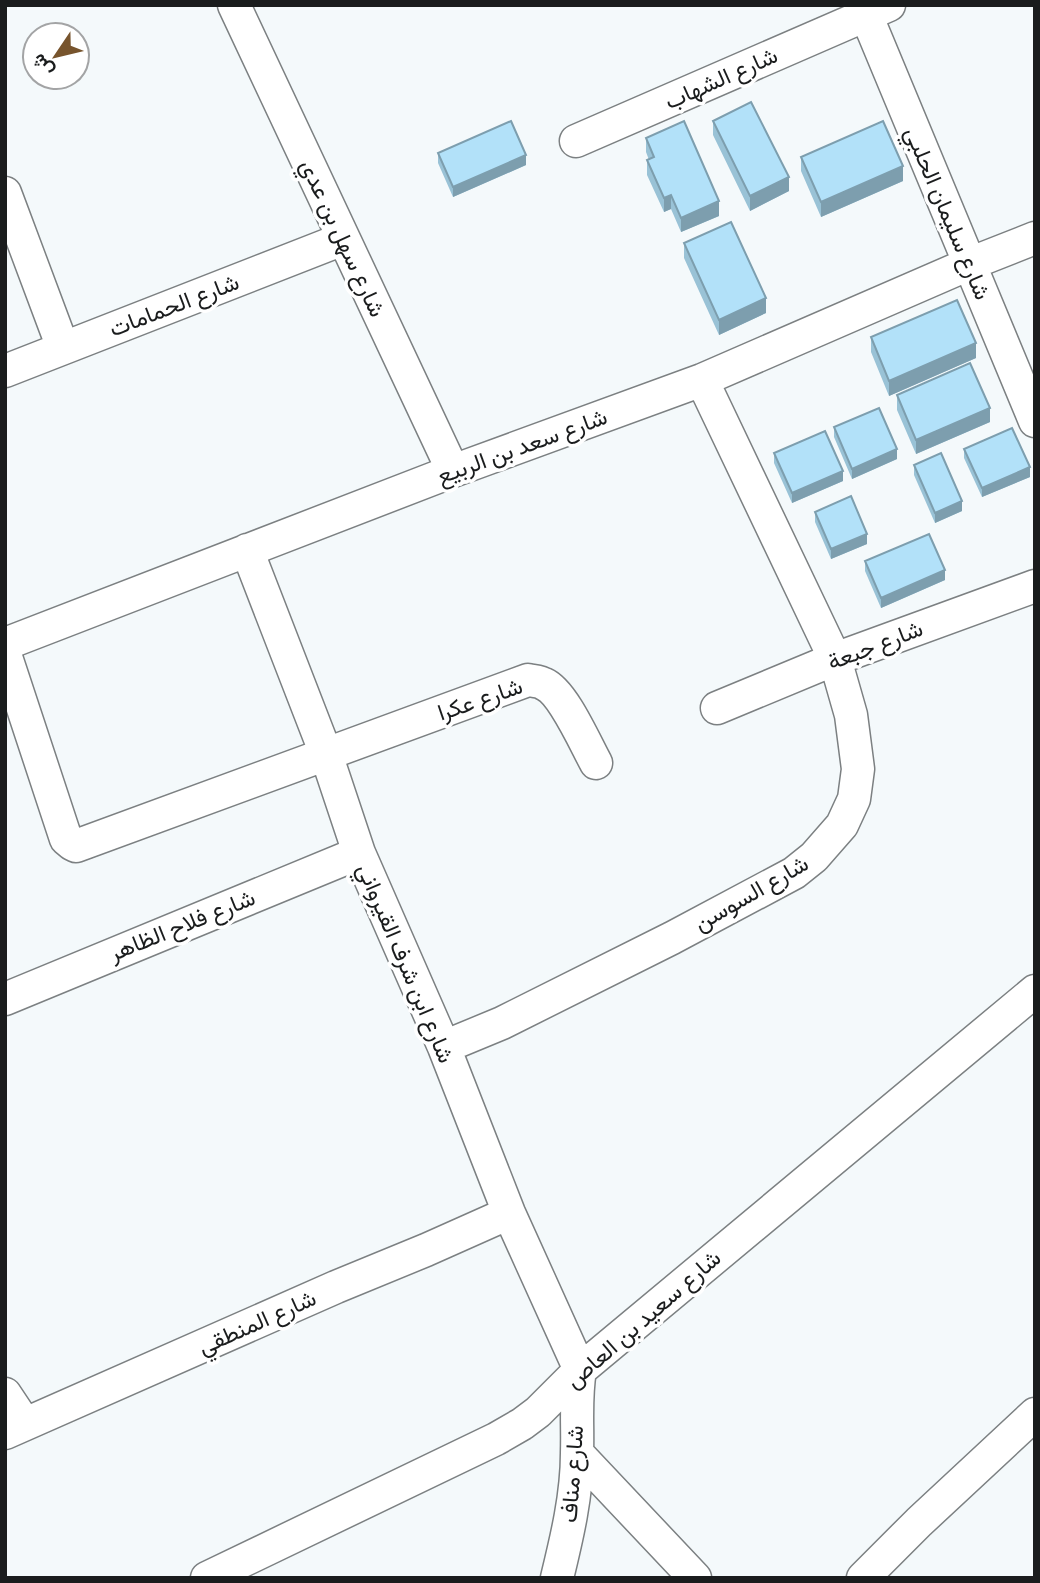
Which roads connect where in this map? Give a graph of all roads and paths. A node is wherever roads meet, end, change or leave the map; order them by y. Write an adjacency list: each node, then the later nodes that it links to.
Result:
1 (234, 5): 6 (street, شارع سهل بن عدي)
2 (872, 8): 3 (street, شارع الشهاب); 7 (street, شارع سليمان الحلبي)
3 (576, 141)
4 (5, 193): 8 (street)
5 (1035, 238): 7 (street, شارع سعد بن الربيع)
6 (343, 239): 8 (street, شارع الحمامات); 12 (street, شارع سهل بن عدي)
7 (969, 264): 10 (street, شارع سعد بن الربيع); 11 (street, شارع سليمان الحلبي)
8 (63, 348): 9 (street, شارع الحمامات)
9 (5, 371)
10 (702, 380): 12 (street, شارع سعد بن الربيع); 17 (street, شارع السوسن)
11 (1035, 421)
12 (453, 471): 13 (street, شارع سعد بن الربيع)
13 (247, 550): 15 (street, شارع سعد بن الربيع); 19 (street, شارع ابن شرف القيرواني)
14 (1035, 586): 17 (street, شارع جبعة)
15 (5, 643)
16 (5, 654): 19 (street, شارع عكرا)
17 (835, 659): 18 (street, شارع جبعة); 24 (street, شارع السوسن)
18 (717, 708)
19 (326, 754): 20 (street, شارع عكرا); 21 (street, شارع ابن شرف القيرواني)
20 (596, 762)
21 (359, 853): 23 (street, شارع فلاح الظاهر); 24 (street, شارع ابن شرف القيرواني)
22 (1035, 991): 26 (street, شارع سعيد بن العاص)
23 (5, 999)
24 (444, 1047): 25 (street, شارع ابن شرف القيرواني)
25 (509, 1213): 26 (street, شارع ابن شرف القيرواني); 29 (street, شارع المنطقي)
26 (580, 1370): 30 (street, شارع مناف); 31 (street, شارع سعيد بن العاص)
27 (5, 1394): 29 (street)
28 (1035, 1414): 34 (street)
29 (15, 1429)
30 (577, 1453): 32 (street, شارع مناف); 33 (street)
31 (207, 1578)
32 (557, 1578)
33 (695, 1578)
34 (863, 1578)

